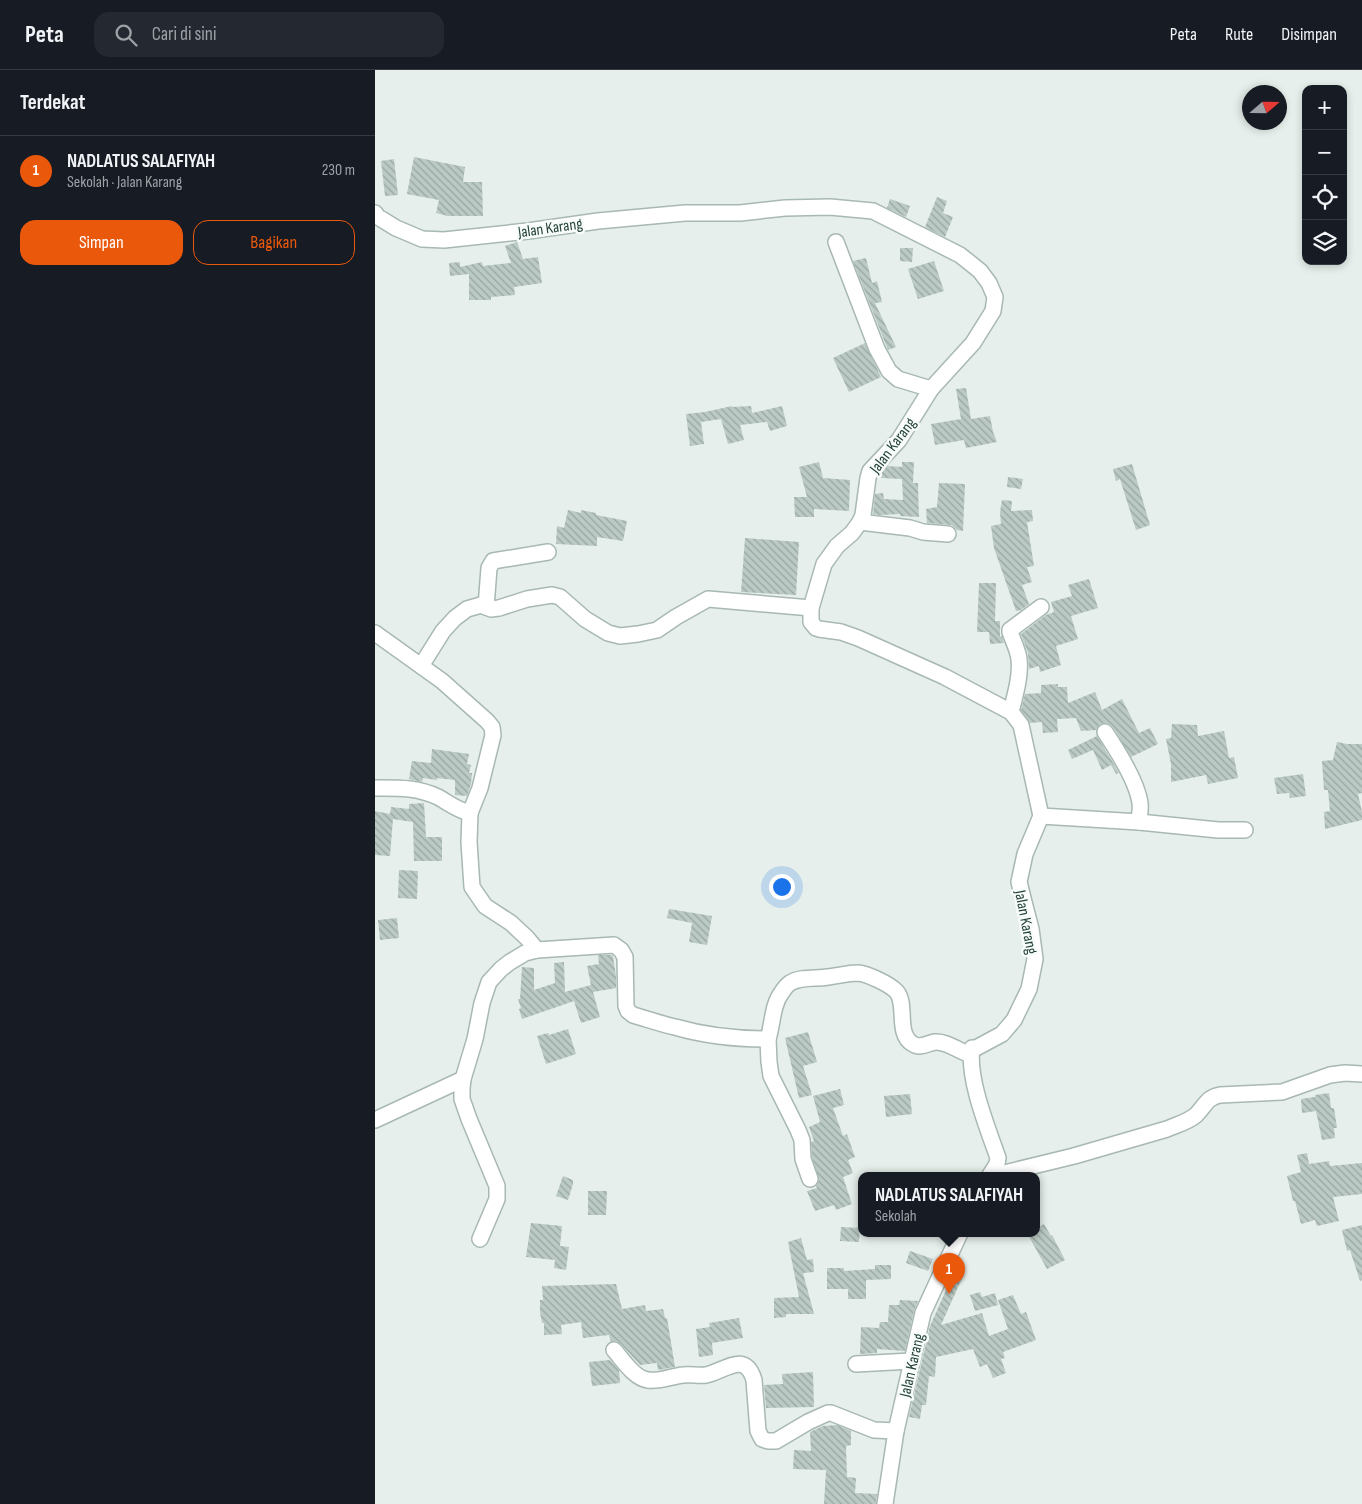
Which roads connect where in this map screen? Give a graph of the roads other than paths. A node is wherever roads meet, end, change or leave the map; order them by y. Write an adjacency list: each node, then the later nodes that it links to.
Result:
1 (375, 213): 3 (street, Jalan Karang)
2 (836, 242): 3 (street)
3 (931, 389): 4 (street, Jalan Karang)
4 (860, 522): 5 (street); 9 (street, Jalan Karang)
5 (948, 534)
6 (548, 552): 7 (street)
7 (486, 607): 9 (street); 11 (street)
8 (1041, 607): 12 (street)
9 (811, 608): 12 (street)
10 (375, 633): 11 (street)
11 (421, 666): 15 (street)
12 (1011, 712): 16 (street)
13 (1105, 732): 17 (street)
14 (375, 788): 15 (street)
15 (470, 813): 19 (street)
16 (1041, 816): 17 (street); 21 (street, Jalan Karang)
17 (1139, 822): 18 (street)
18 (1245, 830)
19 (537, 950): 20 (street); 23 (street)
20 (768, 1039): 21 (street); 27 (street)
21 (971, 1055): 25 (street)
22 (1362, 1074): 26 (street)
23 (463, 1079): 24 (street); 29 (street)
24 (375, 1120)
25 (992, 1172)
26 (1008, 1172)
27 (810, 1179)
28 (958, 1237): 31 (street, Jalan Karang)
29 (479, 1239)
30 (614, 1350): 33 (street)
31 (911, 1360): 32 (street); 33 (street, Jalan Karang)
32 (855, 1364)
33 (896, 1431): 34 (street, Jalan Karang)
34 (885, 1504)

